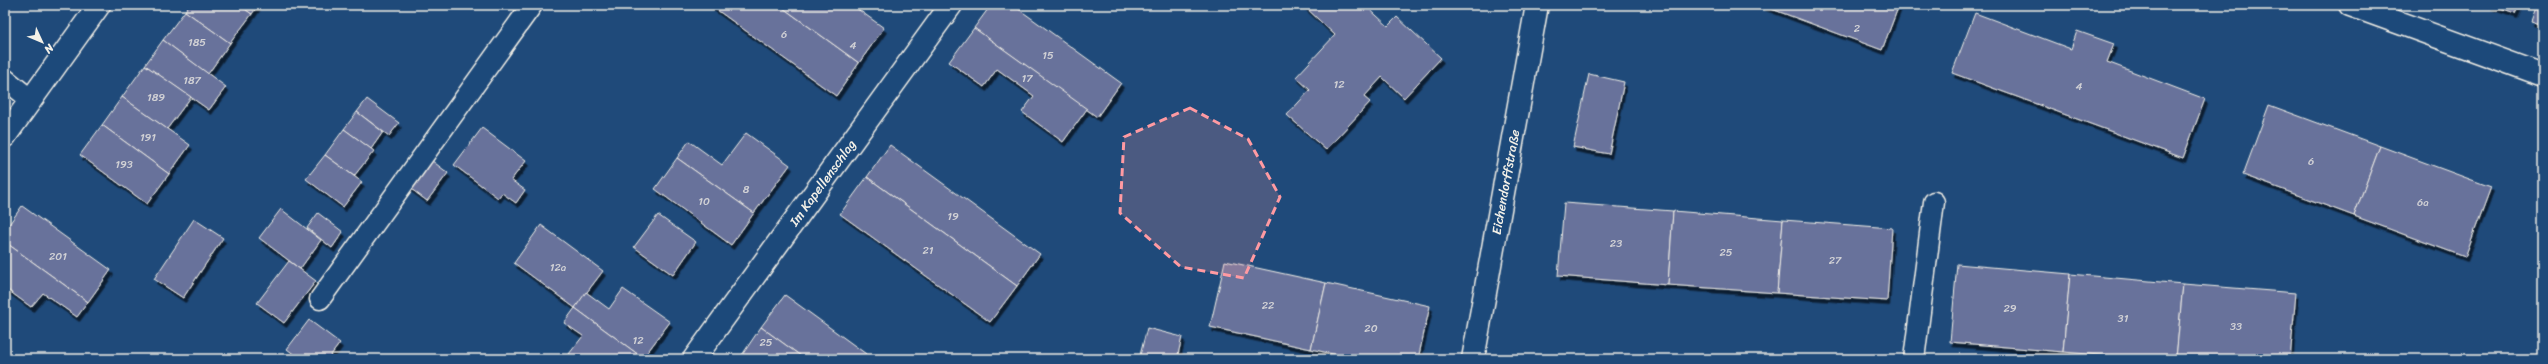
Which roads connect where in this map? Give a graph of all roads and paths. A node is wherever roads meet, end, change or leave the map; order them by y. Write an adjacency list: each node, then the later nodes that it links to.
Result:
1 (99, 5): 8 (street)
2 (532, 5): 11 (lane)
3 (951, 5): 12 (street, Im Kapellenschlag)
4 (1536, 5): 13 (street, Eichendorffstraße)
5 (2359, 7): 6 (street)
6 (2543, 75)
7 (5, 78): 8 (lane)
8 (31, 100): 9 (street)
9 (5, 136)
10 (1934, 202): 14 (lane)
11 (320, 299)
12 (694, 359)
13 (1473, 359)
14 (1914, 359)

